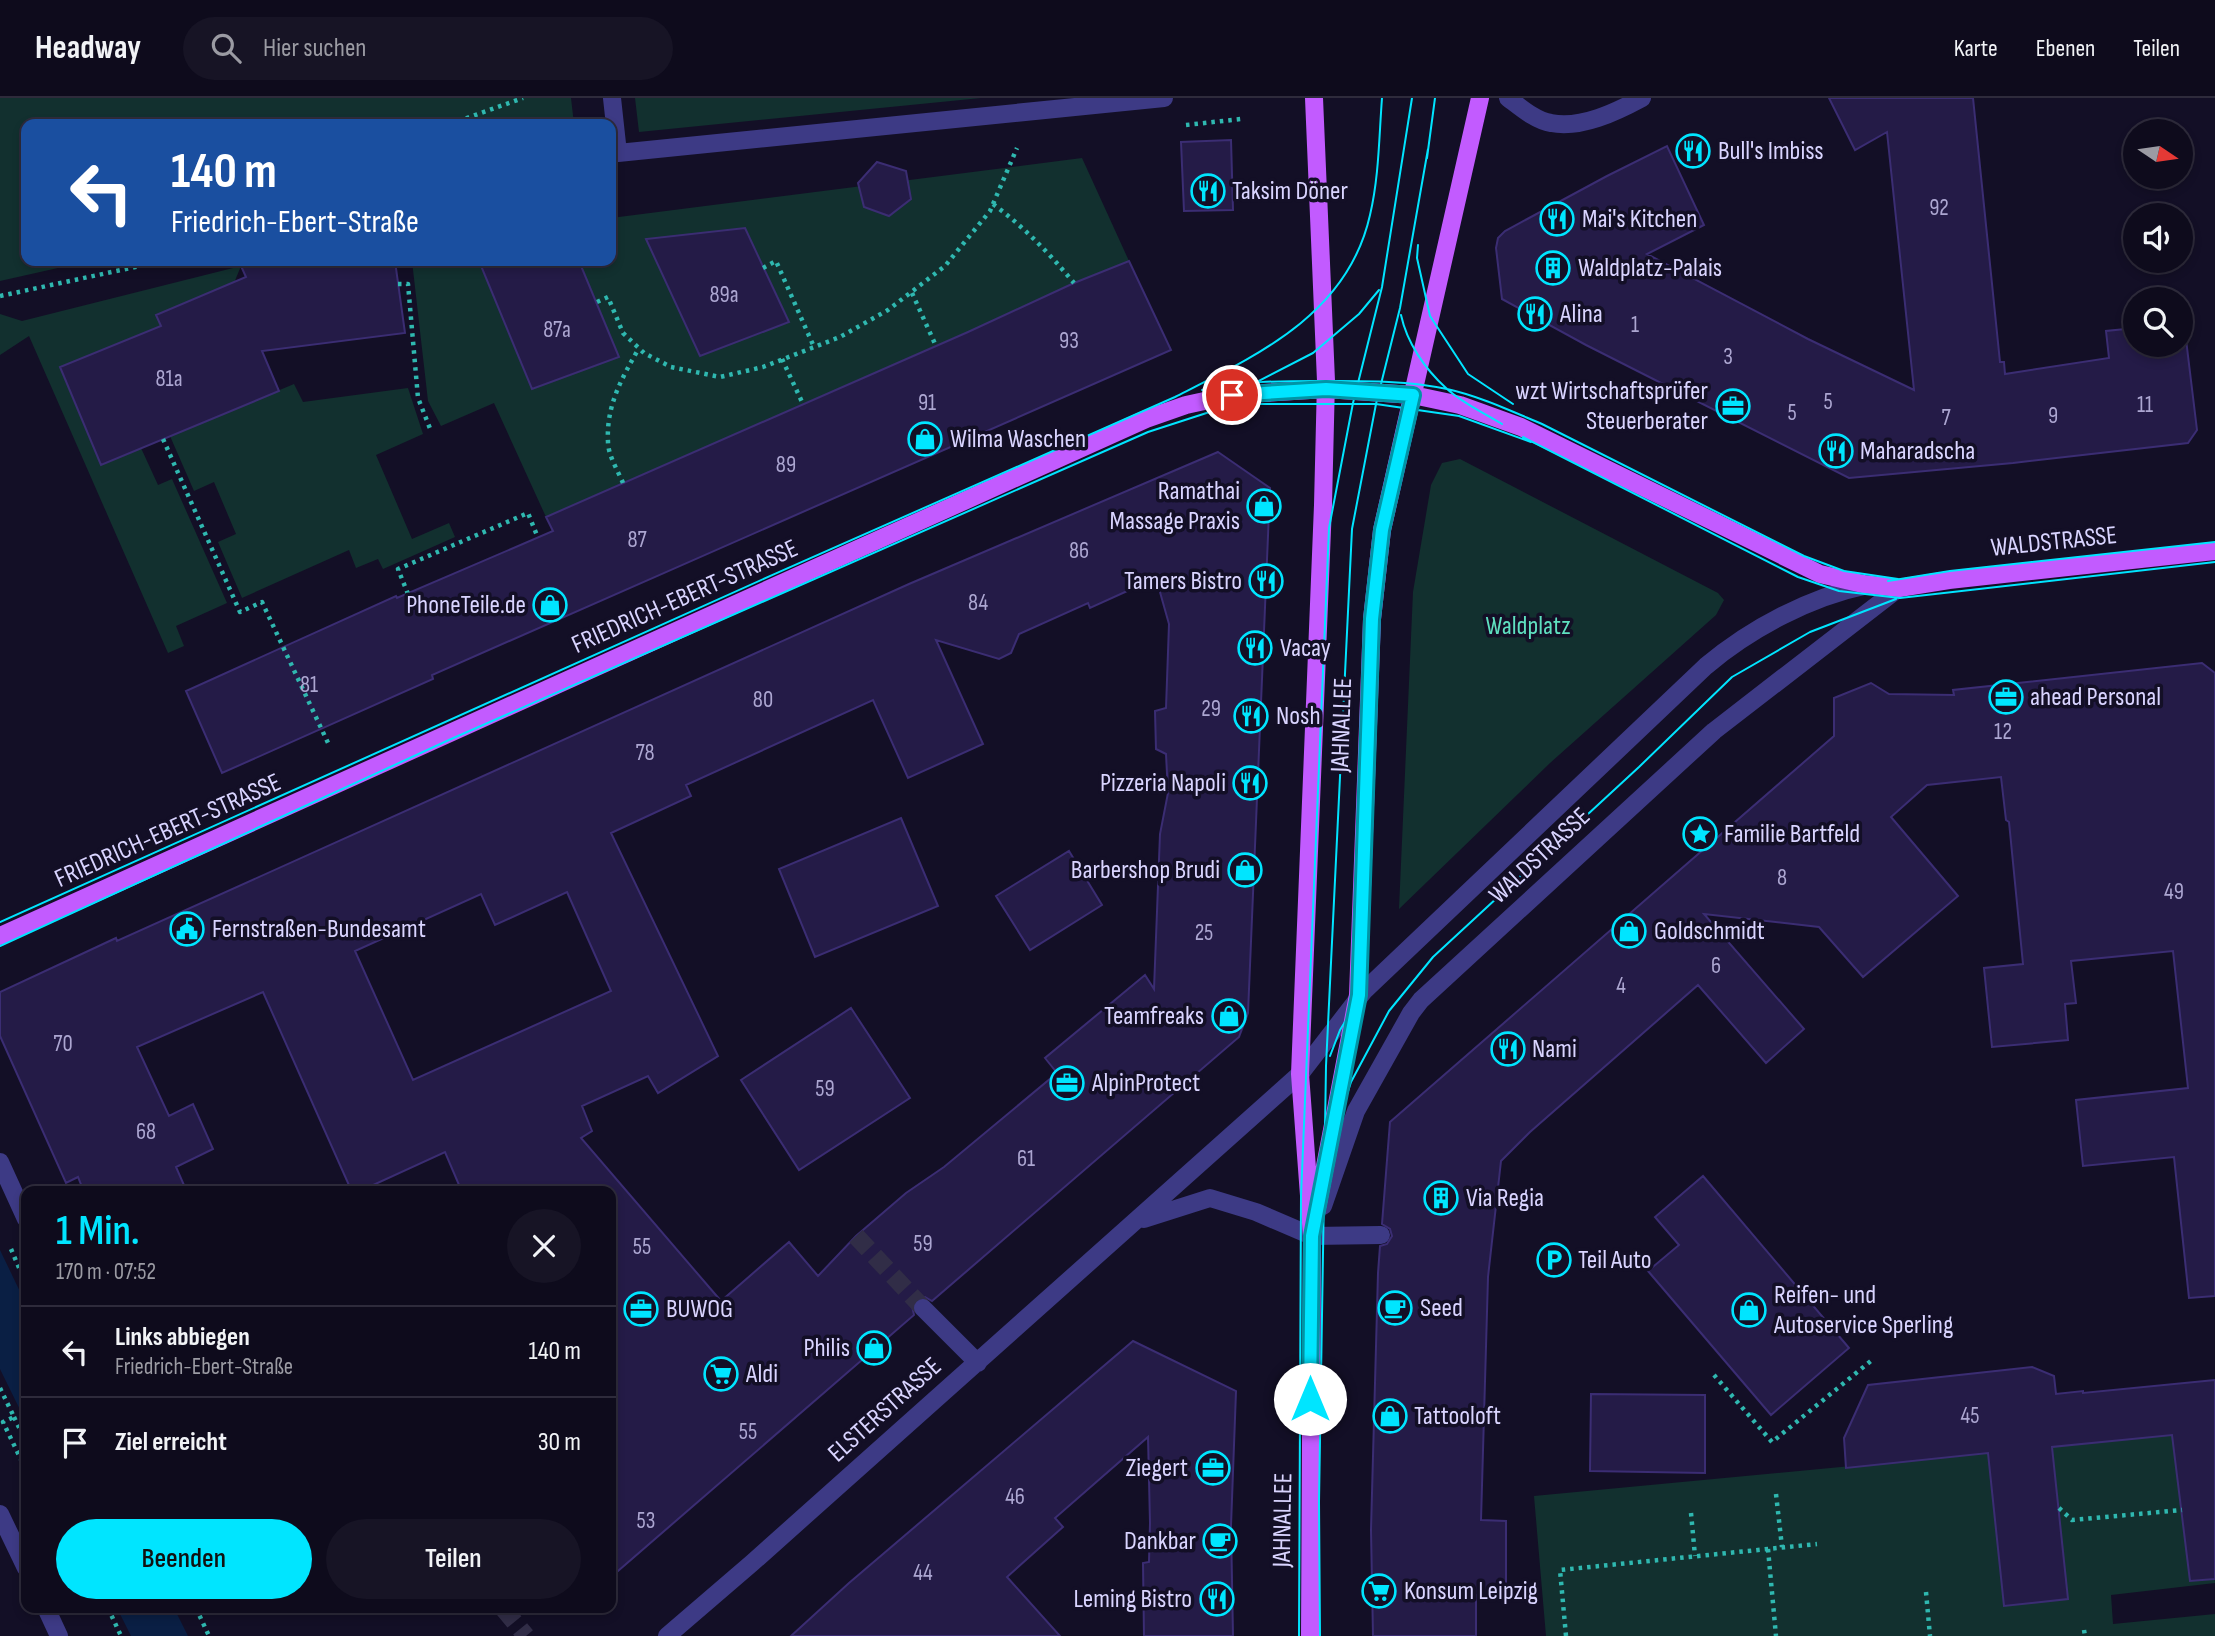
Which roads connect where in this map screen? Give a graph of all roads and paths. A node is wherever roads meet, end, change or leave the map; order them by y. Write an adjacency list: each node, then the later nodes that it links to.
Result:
1 (523, 98): 8 (path)
2 (612, 98): 9 (street)
3 (1164, 98): 10 (street)
4 (1314, 98): 24 (main road, JAHNALLEE)
5 (1480, 98): 25 (main road, JAHNALLEE)
6 (1508, 98): 7 (street)
7 (1642, 98)
8 (464, 119)
9 (614, 119)
10 (616, 135)
11 (1019, 144): 12 (path)
12 (993, 204): 15 (path); 17 (path)
13 (140, 266): 18 (path)
14 (763, 268): 21 (path)
15 (1074, 283)
16 (398, 284): 27 (path)
17 (912, 292): 20 (path); 21 (path)
18 (0, 296)
19 (597, 302): 22 (path)
20 (936, 346)
21 (814, 347): 23 (path)
22 (639, 348): 23 (path); 29 (path)
23 (782, 359): 26 (path)
24 (1326, 389): 25 (main road, FRIEDRICH-EBERT-STRASSE); 36 (main road, FRIEDRICH-EBERT-STRASSE); 38 (main road, JAHNALLEE)
25 (1413, 395): 32 (main road, WALDSTRASSE); 37 (main road, JAHNALLEE)
26 (803, 404)
27 (431, 430)
28 (163, 439): 35 (path)
29 (623, 483)
30 (538, 538): 34 (path)
31 (2215, 551): 33 (main road, WALDSTRASSE)
32 (1869, 585): 33 (main road, WALDSTRASSE); 37 (street)
33 (1899, 588): 43 (street, WALDSTRASSE)
34 (408, 594)
35 (330, 745)
36 (0, 936)
37 (1361, 995): 38 (street); 43 (main road, JAHNALLEE)
38 (1300, 1074): 41 (street, ELSTERSTRASSE); 43 (main road, JAHNALLEE)
39 (0, 1162): 40 (street)
40 (21, 1208)
41 (1137, 1221): 43 (street, ELSTERSTRASSE); 48 (street, ELSTERSTRASSE)
42 (1381, 1235): 43 (street)
43 (1312, 1236): 72 (main road, JAHNALLEE)
44 (5, 1238): 45 (path)
45 (21, 1273)
46 (923, 1308): 48 (street)
47 (1872, 1360): 49 (path)
48 (978, 1363): 71 (street, ELSTERSTRASSE)
49 (1713, 1375)
50 (0, 1388): 51 (path)
51 (14, 1417): 52 (path); 53 (path)
52 (21, 1432)
53 (21, 1460)
54 (1776, 1494): 60 (path)
55 (2059, 1508): 56 (path)
56 (2182, 1510)
57 (1691, 1513): 62 (path)
58 (0, 1514): 63 (street)
59 (1817, 1544): 60 (path)
60 (1782, 1547): 61 (path)
61 (1768, 1549): 62 (path); 74 (path)
62 (1695, 1556): 73 (path)
63 (21, 1558)
64 (1927, 1592): 75 (path)
65 (48, 1613): 68 (street)
66 (110, 1613): 69 (path)
67 (198, 1613): 70 (path)
68 (59, 1636)
69 (121, 1636)
70 (209, 1636)
71 (667, 1636)
72 (1310, 1636)
73 (1566, 1636)
74 (1776, 1636)
75 (1930, 1636)

